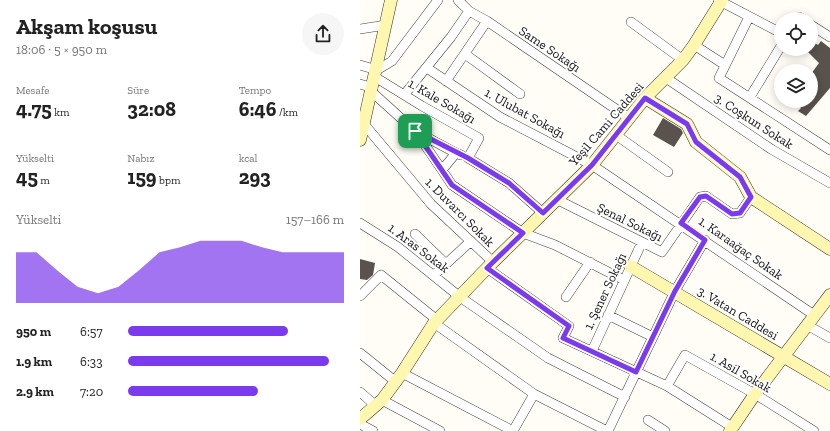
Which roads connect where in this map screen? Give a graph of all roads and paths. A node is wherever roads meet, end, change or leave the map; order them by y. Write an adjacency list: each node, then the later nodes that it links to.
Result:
1 (391, 0): 9 (main road)
2 (438, 0): 23 (street)
3 (459, 1): 5 (street, Same Sokağı)
4 (720, 1): 6 (street); 14 (main road, Yeşil Cami Caddesi)
5 (469, 11): 7 (street, Same Sokağı); 20 (street)
6 (749, 17): 12 (street); 19 (street)
7 (487, 21): 15 (street); 29 (street, Same Sokağı)
8 (631, 22): 17 (street)
9 (386, 25): 10 (street); 23 (main road)
10 (360, 29)
11 (818, 29): 13 (street)
12 (774, 30)
13 (830, 37)
14 (694, 45): 17 (main road, Yeşil Cami Caddesi); 19 (street)
15 (465, 54): 22 (street); 25 (street)
16 (775, 56): 27 (street)
17 (683, 60): 21 (main road, Yeşil Cami Caddesi)
18 (360, 65): 23 (street)
19 (725, 65): 27 (street)
20 (427, 68): 22 (street, 1. Ulubat Sokağı); 26 (street)
21 (666, 78): 28 (main road, Yeşil Cami Caddesi); 40 (street, 3. Coşkun Sokak)
22 (446, 81): 37 (street, 1. Ulubat Sokağı)
23 (374, 82): 24 (street); 26 (street, 1. Kale Sokağı); 30 (main road); 31 (street)
24 (360, 84)
25 (520, 94)
26 (404, 95): 36 (street, 1. Kale Sokağı)
27 (750, 97): 34 (street)
28 (645, 98): 29 (main road, Yeşil Cami Caddesi); 41 (main road)
29 (629, 118): 32 (main road, Yeşil Cami Caddesi)
30 (364, 124): 33 (main road); 49 (street, 1. Duvarcı Sokak)
31 (415, 131): 35 (street); 38 (street)
32 (616, 135): 37 (main road, Yeşil Cami Caddesi); 39 (street)
33 (360, 139)
34 (830, 150)
35 (456, 153): 36 (street); 38 (street)
36 (468, 158): 43 (street)
37 (592, 165): 42 (main road, Yeşil Cami Caddesi); 45 (street, 1. Karaağaç Sokak)
38 (442, 170): 46 (street)
39 (668, 172)
40 (830, 183)
41 (751, 197): 45 (street); 51 (main road)
42 (556, 199): 43 (main road, Yeşil Cami Caddesi); 50 (street, Şenal Sokağı)
43 (543, 213): 46 (main road, Yeşil Cami Caddesi)
44 (360, 223): 56 (street, 1. Aras Sokak)
45 (681, 223): 48 (street, 1. Karaağaç Sokak); 50 (street, Şenal Sokağı)
46 (523, 233): 52 (street); 54 (main road, Yeşil Cami Caddesi)
47 (415, 234): 53 (street)
48 (705, 240): 58 (street); 64 (street, 1. Karaağaç Sokak)
49 (471, 241): 53 (street); 54 (street, 1. Duvarcı Sokak)
50 (642, 242): 55 (street, 1. Şener Sokağı)
51 (830, 249)
52 (590, 262): 57 (street); 62 (street)
53 (446, 264): 56 (street)
54 (490, 265): 61 (main road, Yeşil Cami Caddesi); 69 (street, 1. Duvarcı Sokak)
55 (630, 266): 57 (street, 1. Şener Sokağı); 58 (main road, 3. Vatan Caddesi)
56 (434, 275): 61 (street, 1. Aras Sokak)
57 (624, 280): 63 (street, 1. Şener Sokağı)
58 (675, 291): 67 (street); 71 (main road, 3. Vatan Caddesi)
59 (830, 295): 64 (main road)
60 (360, 296): 65 (street)
61 (460, 297): 65 (main road, Yeşil Cami Caddesi); 79 (street, 1. Aras Sokak)
62 (566, 297)
63 (608, 315): 67 (street); 69 (street, 1. Şener Sokağı)
64 (814, 315): 66 (main road)
65 (435, 321): 73 (main road, Yeşil Cami Caddesi); 77 (street)
66 (806, 325): 68 (street); 71 (main road)
67 (653, 336): 72 (street)
68 (830, 338)
69 (592, 351): 72 (street)
70 (360, 353): 73 (street)
71 (783, 357): 74 (main road, 3. Vatan Caddesi); 78 (main road)
72 (636, 372): 75 (street); 79 (street)
73 (399, 377): 80 (main road, Yeşil Cami Caddesi); 84 (street)
74 (830, 384)
75 (667, 386): 78 (street, 1. Asil Sokak); 85 (street)
76 (360, 392): 80 (street)
77 (534, 394): 88 (street); 89 (street)
78 (754, 394): 85 (main road); 91 (street, 1. Asil Sokak)
79 (625, 397): 89 (street)
80 (378, 403): 81 (main road, Yeşil Cami Caddesi); 87 (street)
81 (360, 419)
82 (648, 420): 90 (street)
83 (360, 424): 86 (street)
84 (501, 428): 88 (street)
85 (731, 429)
86 (373, 431)
87 (440, 431)
88 (513, 431)
89 (608, 431)
90 (665, 431)
91 (814, 431)

